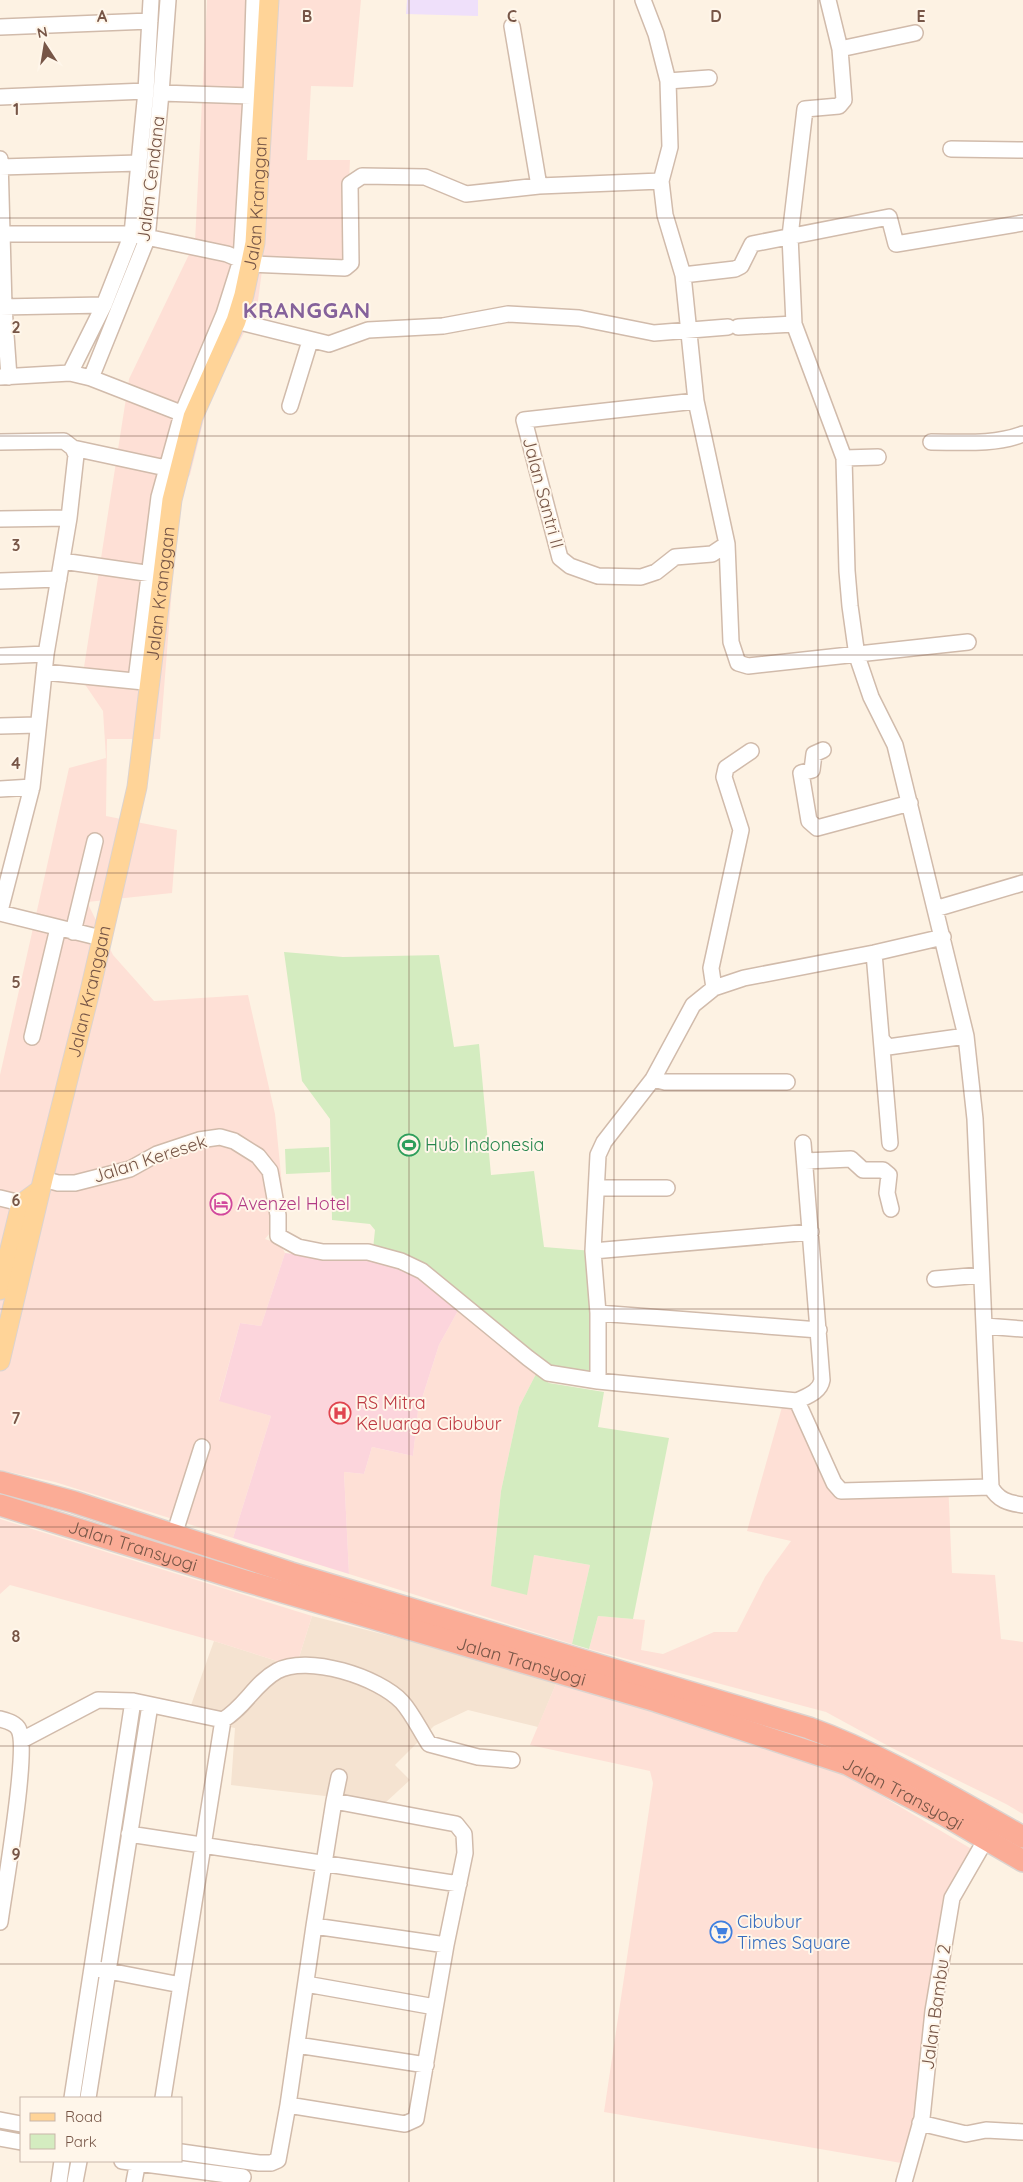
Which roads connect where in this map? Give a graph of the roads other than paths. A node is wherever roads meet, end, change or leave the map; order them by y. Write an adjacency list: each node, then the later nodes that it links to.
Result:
1 (151, 0): 7 (street)
2 (168, 0): 15 (street, Jalan Cendana)
3 (254, 0): 16 (street)
4 (269, 0): 30 (main road, Jalan Kranggan)
5 (643, 0): 13 (street)
6 (828, 0): 11 (street)
7 (150, 21): 9 (street); 14 (street)
8 (512, 26): 24 (street)
9 (0, 27)
10 (915, 33): 11 (street)
11 (840, 49): 28 (street)
12 (709, 78): 13 (street)
13 (668, 81): 23 (street)
14 (146, 91): 17 (street); 21 (street)
15 (161, 93): 16 (street); 29 (street, Jalan Cendana)
16 (251, 96): 30 (street)
17 (0, 97)
18 (951, 149): 19 (street)
19 (1023, 150)
20 (0, 159): 22 (street)
21 (139, 163): 22 (street); 27 (street)
22 (0, 167): 26 (street)
23 (661, 181): 24 (street); 31 (street)
24 (539, 186): 30 (street)
25 (1023, 223): 28 (street)
26 (1, 234): 27 (street); 33 (street)
27 (132, 234): 29 (street); 32 (street)
28 (790, 236): 31 (street); 35 (street)
29 (147, 239): 30 (street); 40 (street, Jalan Cendana)
30 (246, 262): 34 (main road, Jalan Kranggan); 43 (street)
31 (683, 275): 36 (street)
32 (104, 305): 33 (street); 38 (street)
33 (2, 307): 39 (street)
34 (236, 321): 37 (street); 43 (main road, Jalan Kranggan)
35 (794, 324): 36 (street); 49 (street)
36 (688, 330): 37 (street); 41 (street)
37 (310, 341): 42 (street)
38 (70, 373): 39 (street); 40 (street)
39 (4, 377)
40 (91, 378): 43 (street)
41 (696, 401): 53 (street); 53 (street, Jalan Santri II)
42 (290, 406)
43 (187, 416): 50 (street); 55 (main road, Jalan Kranggan)
44 (1023, 434): 46 (street)
45 (0, 442): 47 (street)
46 (931, 442)
47 (73, 448): 50 (street); 51 (street)
48 (878, 457): 49 (street)
49 (844, 458): 61 (street)
50 (166, 468): 55 (street)
51 (69, 518): 52 (street); 54 (street)
52 (0, 519)
53 (727, 544): 61 (street)
54 (62, 561): 55 (street); 56 (street)
55 (156, 574): 63 (main road, Jalan Kranggan)
56 (59, 579): 57 (street); 59 (street)
57 (0, 581)
58 (968, 642): 61 (street)
59 (46, 654): 60 (street); 62 (street)
60 (0, 656)
61 (857, 656): 70 (street)
62 (44, 672): 63 (street); 64 (street)
63 (143, 681): 78 (main road, Jalan Kranggan)
64 (37, 725): 65 (street); 68 (street)
65 (0, 726)
66 (824, 750): 70 (street)
67 (751, 751): 80 (street)
68 (32, 787): 69 (street); 72 (street)
69 (0, 789)
70 (910, 803): 74 (street)
71 (95, 841): 76 (street)
72 (6, 863): 75 (street)
73 (1023, 882): 74 (street)
74 (935, 909): 77 (street)
75 (0, 912): 76 (street)
76 (66, 930): 78 (street); 82 (street)
77 (943, 937): 79 (street); 81 (street)
78 (101, 938): 91 (main road, Jalan Kranggan)
79 (874, 954): 80 (street); 83 (street)
80 (714, 988): 84 (street)
81 (966, 1036): 83 (street); 96 (street)
82 (32, 1037)
83 (882, 1040): 86 (street)
84 (653, 1079): 85 (street); 89 (street)
85 (787, 1082)
86 (890, 1143)
87 (803, 1144): 88 (street)
88 (805, 1161): 93 (street); 94 (street)
89 (597, 1188): 90 (street); 95 (street)
90 (667, 1188)
91 (35, 1195): 92 (street, Jalan Keresek); 98 (main road, Jalan Kranggan); 103 (main road, Jalan Kranggan); 104 (street, Jalan Keresek)
92 (0, 1198)
93 (891, 1209)
94 (811, 1232): 95 (street); 102 (street)
95 (593, 1251): 99 (street)
96 (981, 1275): 97 (street); 100 (street)
97 (935, 1279)
98 (0, 1290)
99 (598, 1313): 102 (street); 104 (street)
100 (985, 1326): 101 (street); 108 (street)
101 (1023, 1329)
102 (819, 1330): 105 (street)
103 (0, 1361)
104 (598, 1380): 105 (street)
105 (797, 1401): 108 (street)
106 (202, 1447): 111 (street)
107 (0, 1482): 111 (highway, Jalan Transyogi)
108 (991, 1487): 110 (street)
109 (0, 1505): 118 (highway, Jalan Transyogi)
110 (1023, 1505)
111 (174, 1535): 118 (highway, Jalan Transyogi)
112 (133, 1702): 113 (street); 116 (street); 131 (street)
113 (150, 1705): 115 (street); 121 (street)
114 (0, 1719): 116 (street)
115 (224, 1720): 117 (street); 124 (street)
116 (22, 1740): 128 (street)
117 (512, 1760)
118 (888, 1773): 122 (highway, Jalan Transyogi); 123 (highway, Jalan Transyogi)
119 (339, 1778): 120 (street)
120 (334, 1801): 126 (street); 127 (street)
121 (129, 1834): 124 (street); 132 (street)
122 (1023, 1837)
123 (986, 1839): 125 (highway, Jalan Transyogi); 143 (street, Jalan Bambu 2)
124 (204, 1844): 126 (street); 133 (street)
125 (1023, 1861)
126 (324, 1864): 127 (street); 129 (street)
127 (459, 1884): 130 (street)
128 (0, 1922)
129 (314, 1926): 130 (street); 134 (street)
130 (446, 1946): 135 (street)
131 (92, 1968): 132 (street); 138 (street)
132 (108, 1971): 133 (street); 139 (street)
133 (181, 1984): 140 (street)
134 (306, 1984): 135 (street); 136 (street)
135 (435, 2007): 137 (street)
136 (297, 2045): 137 (street); 141 (street)
137 (426, 2065): 141 (street)
138 (72, 2097)
139 (88, 2097)
140 (163, 2097)
141 (288, 2105): 152 (street)
142 (0, 2120): 144 (street)
143 (920, 2123): 145 (street); 157 (street, Jalan Bambu 2)
144 (20, 2124)
145 (1023, 2132)
146 (0, 2138): 147 (street)
147 (20, 2142)
148 (182, 2153): 152 (street)
149 (62, 2162): 154 (street)
150 (79, 2162): 155 (street)
151 (137, 2162): 152 (street); 156 (street)
152 (206, 2170): 153 (street)
153 (243, 2177)
154 (58, 2182)
155 (75, 2182)
156 (134, 2182)
157 (904, 2182)

